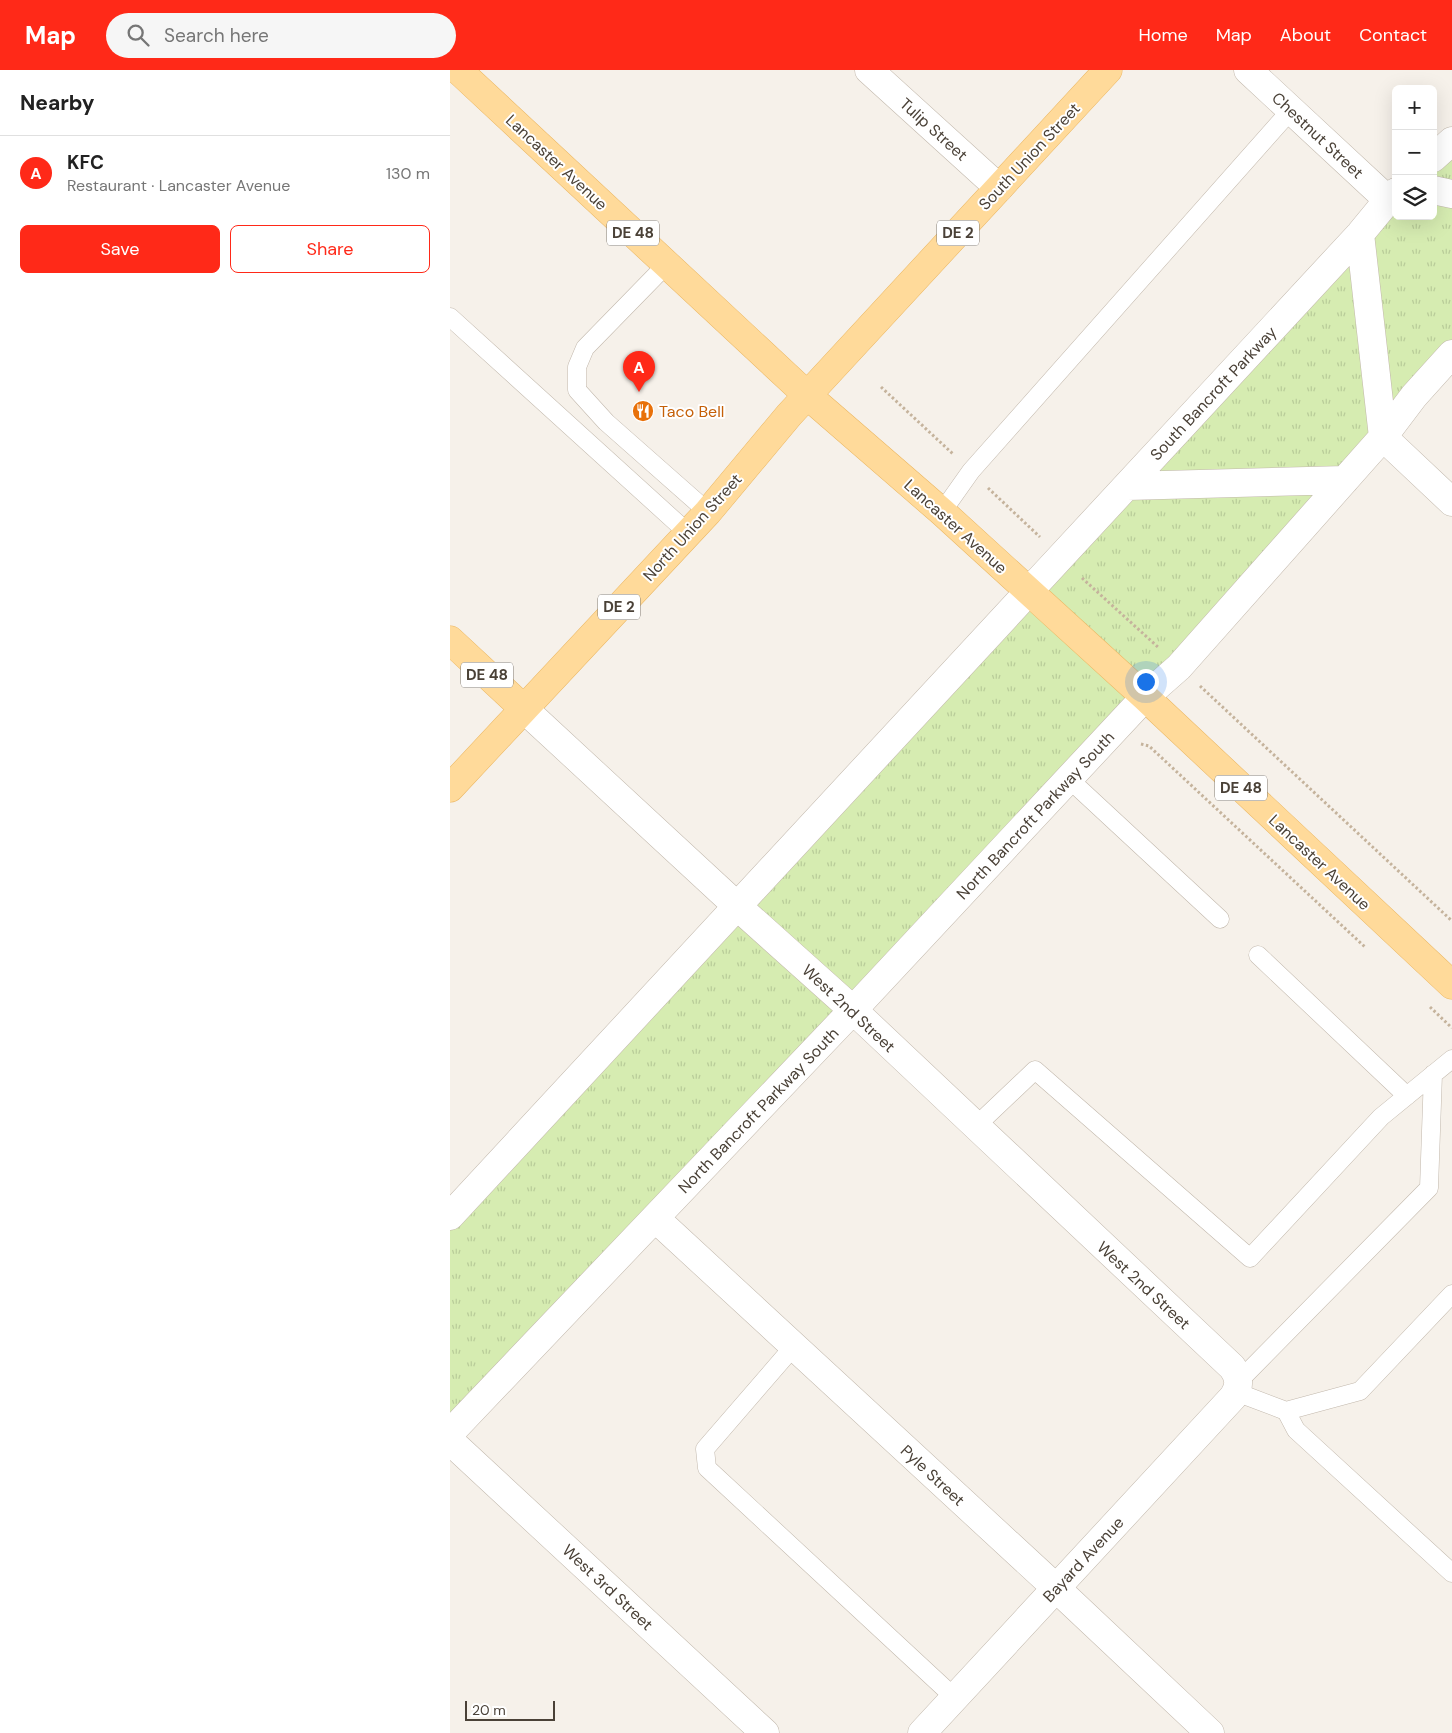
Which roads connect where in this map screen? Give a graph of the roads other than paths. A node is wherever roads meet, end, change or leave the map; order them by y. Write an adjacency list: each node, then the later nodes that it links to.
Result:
1 (458, 70): 13 (main road, Lancaster Avenue / DE 48)
2 (869, 70): 8 (street, Tulip Street)
3 (1108, 70): 8 (main road, South Union Street / DE 2)
4 (1248, 70): 5 (street, Chestnut Street)
5 (1291, 110): 11 (street, Chestnut Street); 22 (lane)
6 (1452, 141): 7 (street)
7 (1437, 154)
8 (999, 188): 16 (main road, South Union Street / DE 2)
9 (1437, 191): 10 (street)
10 (1452, 194)
11 (1392, 196): 12 (street, South Bancroft Parkway)
12 (1360, 234): 17 (street); 19 (street, South Bancroft Parkway)
13 (667, 264): 16 (main road, Lancaster Avenue / DE 48); 21 (lane)
14 (450, 317): 23 (lane)
15 (1452, 354): 17 (street)
16 (808, 395): 21 (main road, North Union Street / DE 2); 22 (main road, Lancaster Avenue / DE 48)
17 (1383, 437): 18 (street); 20 (street)
18 (1345, 480): 19 (street); 26 (street)
19 (1127, 486): 24 (street, South Bancroft Parkway)
20 (1452, 502)
21 (708, 512): 23 (main road, North Union Street / DE 2)
22 (942, 512): 24 (main road, Lancaster Avenue / DE 48)
23 (688, 533): 27 (main road, North Union Street / DE 2)
24 (1029, 592): 26 (main road, Lancaster Avenue / DE 48); 30 (street)
25 (450, 640): 27 (main road, West 2nd Street / DE 48)
26 (1145, 698): 28 (street, North Bancroft Parkway South); 33 (main road, Lancaster Avenue / DE 48)
27 (524, 709): 29 (main road, North Union Street / DE 2); 30 (street, West 2nd Street)
28 (1069, 779): 31 (lane); 34 (street, North Bancroft Parkway South)
29 (450, 788)
30 (737, 906): 34 (street, West 2nd Street); 39 (street)
31 (1220, 919)
32 (1258, 955): 37 (lane)
33 (1452, 985)
34 (853, 1010): 38 (street, West 2nd Street); 40 (street, North Bancroft Parkway South)
35 (1452, 1059): 36 (lane)
36 (1433, 1074): 37 (lane); 43 (lane)
37 (1407, 1096): 38 (lane)
38 (976, 1126): 43 (street, West 2nd Street)
39 (450, 1216)
40 (655, 1218): 42 (street, Pyle Street); 45 (street, North Bancroft Parkway South)
41 (1452, 1294): 44 (lane)
42 (794, 1346): 48 (street, Pyle Street); 49 (lane)
43 (1237, 1387): 44 (lane); 48 (street, Bayard Avenue)
44 (1286, 1411): 47 (lane)
45 (450, 1433)
46 (450, 1441): 50 (street, West 3rd Street)
47 (1452, 1573)
48 (1056, 1588): 49 (street, Bayard Avenue); 52 (street, Pyle Street)
49 (955, 1698): 51 (street, Bayard Avenue)
50 (765, 1733)
51 (922, 1733)
52 (1210, 1733)

